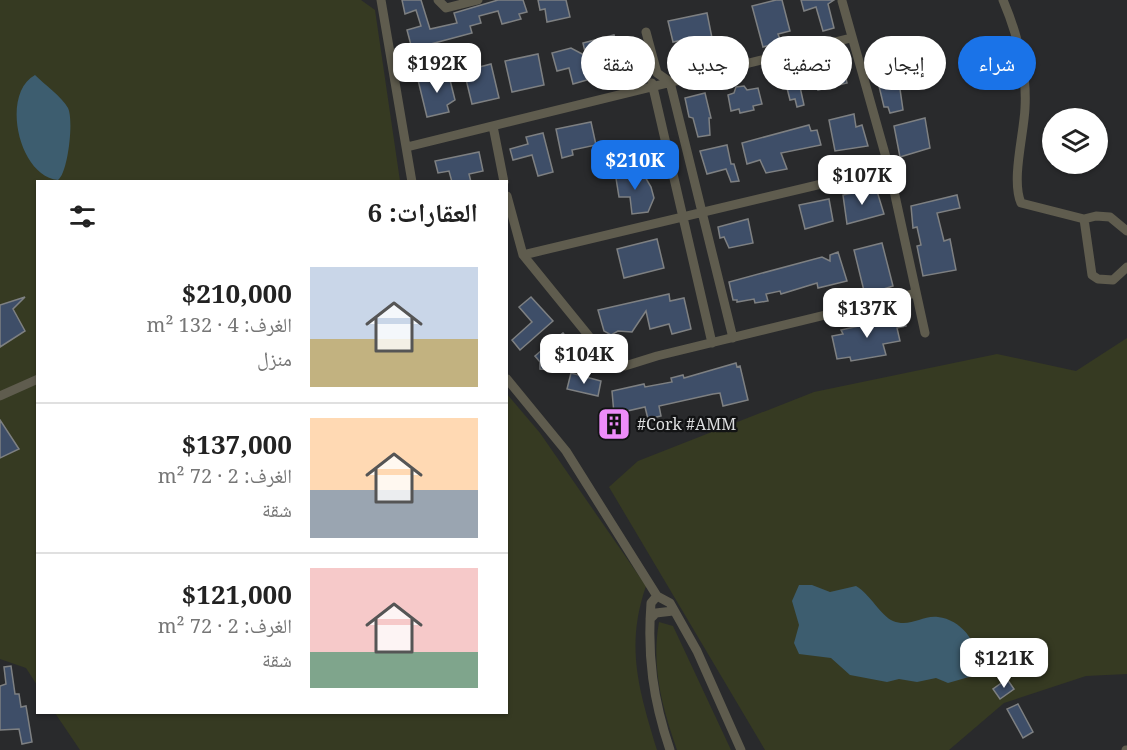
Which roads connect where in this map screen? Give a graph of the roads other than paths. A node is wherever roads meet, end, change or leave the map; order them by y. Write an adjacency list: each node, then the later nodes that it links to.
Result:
1 (438, 0): 2 (street)
2 (478, 0)
3 (1003, 0): 23 (street)
4 (842, 1): 7 (street)
5 (380, 2): 16 (street)
6 (646, 32): 9 (street)
7 (851, 36)
8 (852, 41): 17 (street)
9 (657, 73): 10 (street); 11 (street)
10 (655, 77)
11 (667, 80)
12 (635, 90): 15 (street)
13 (652, 90): 22 (street)
14 (672, 90): 21 (street)
15 (493, 126): 16 (street); 19 (street)
16 (407, 147): 18 (street)
17 (889, 168): 21 (street); 27 (street)
18 (412, 180)
19 (504, 180)
20 (508, 200): 25 (street)
21 (702, 213): 22 (street); 29 (street)
22 (682, 217): 25 (street); 30 (street)
23 (1084, 219): 24 (street); 26 (street)
24 (1127, 231)
25 (523, 255): 30 (street)
26 (1127, 267)
27 (916, 293): 28 (street); 29 (street)
28 (924, 333)
29 (733, 338): 30 (street)
30 (712, 343)
31 (36, 380): 33 (street)
32 (508, 380): 34 (street)
33 (0, 396)
34 (657, 596): 35 (street); 36 (street)
35 (673, 611): 36 (street); 38 (street)
36 (650, 619): 37 (street)
37 (670, 750)
38 (741, 750)

